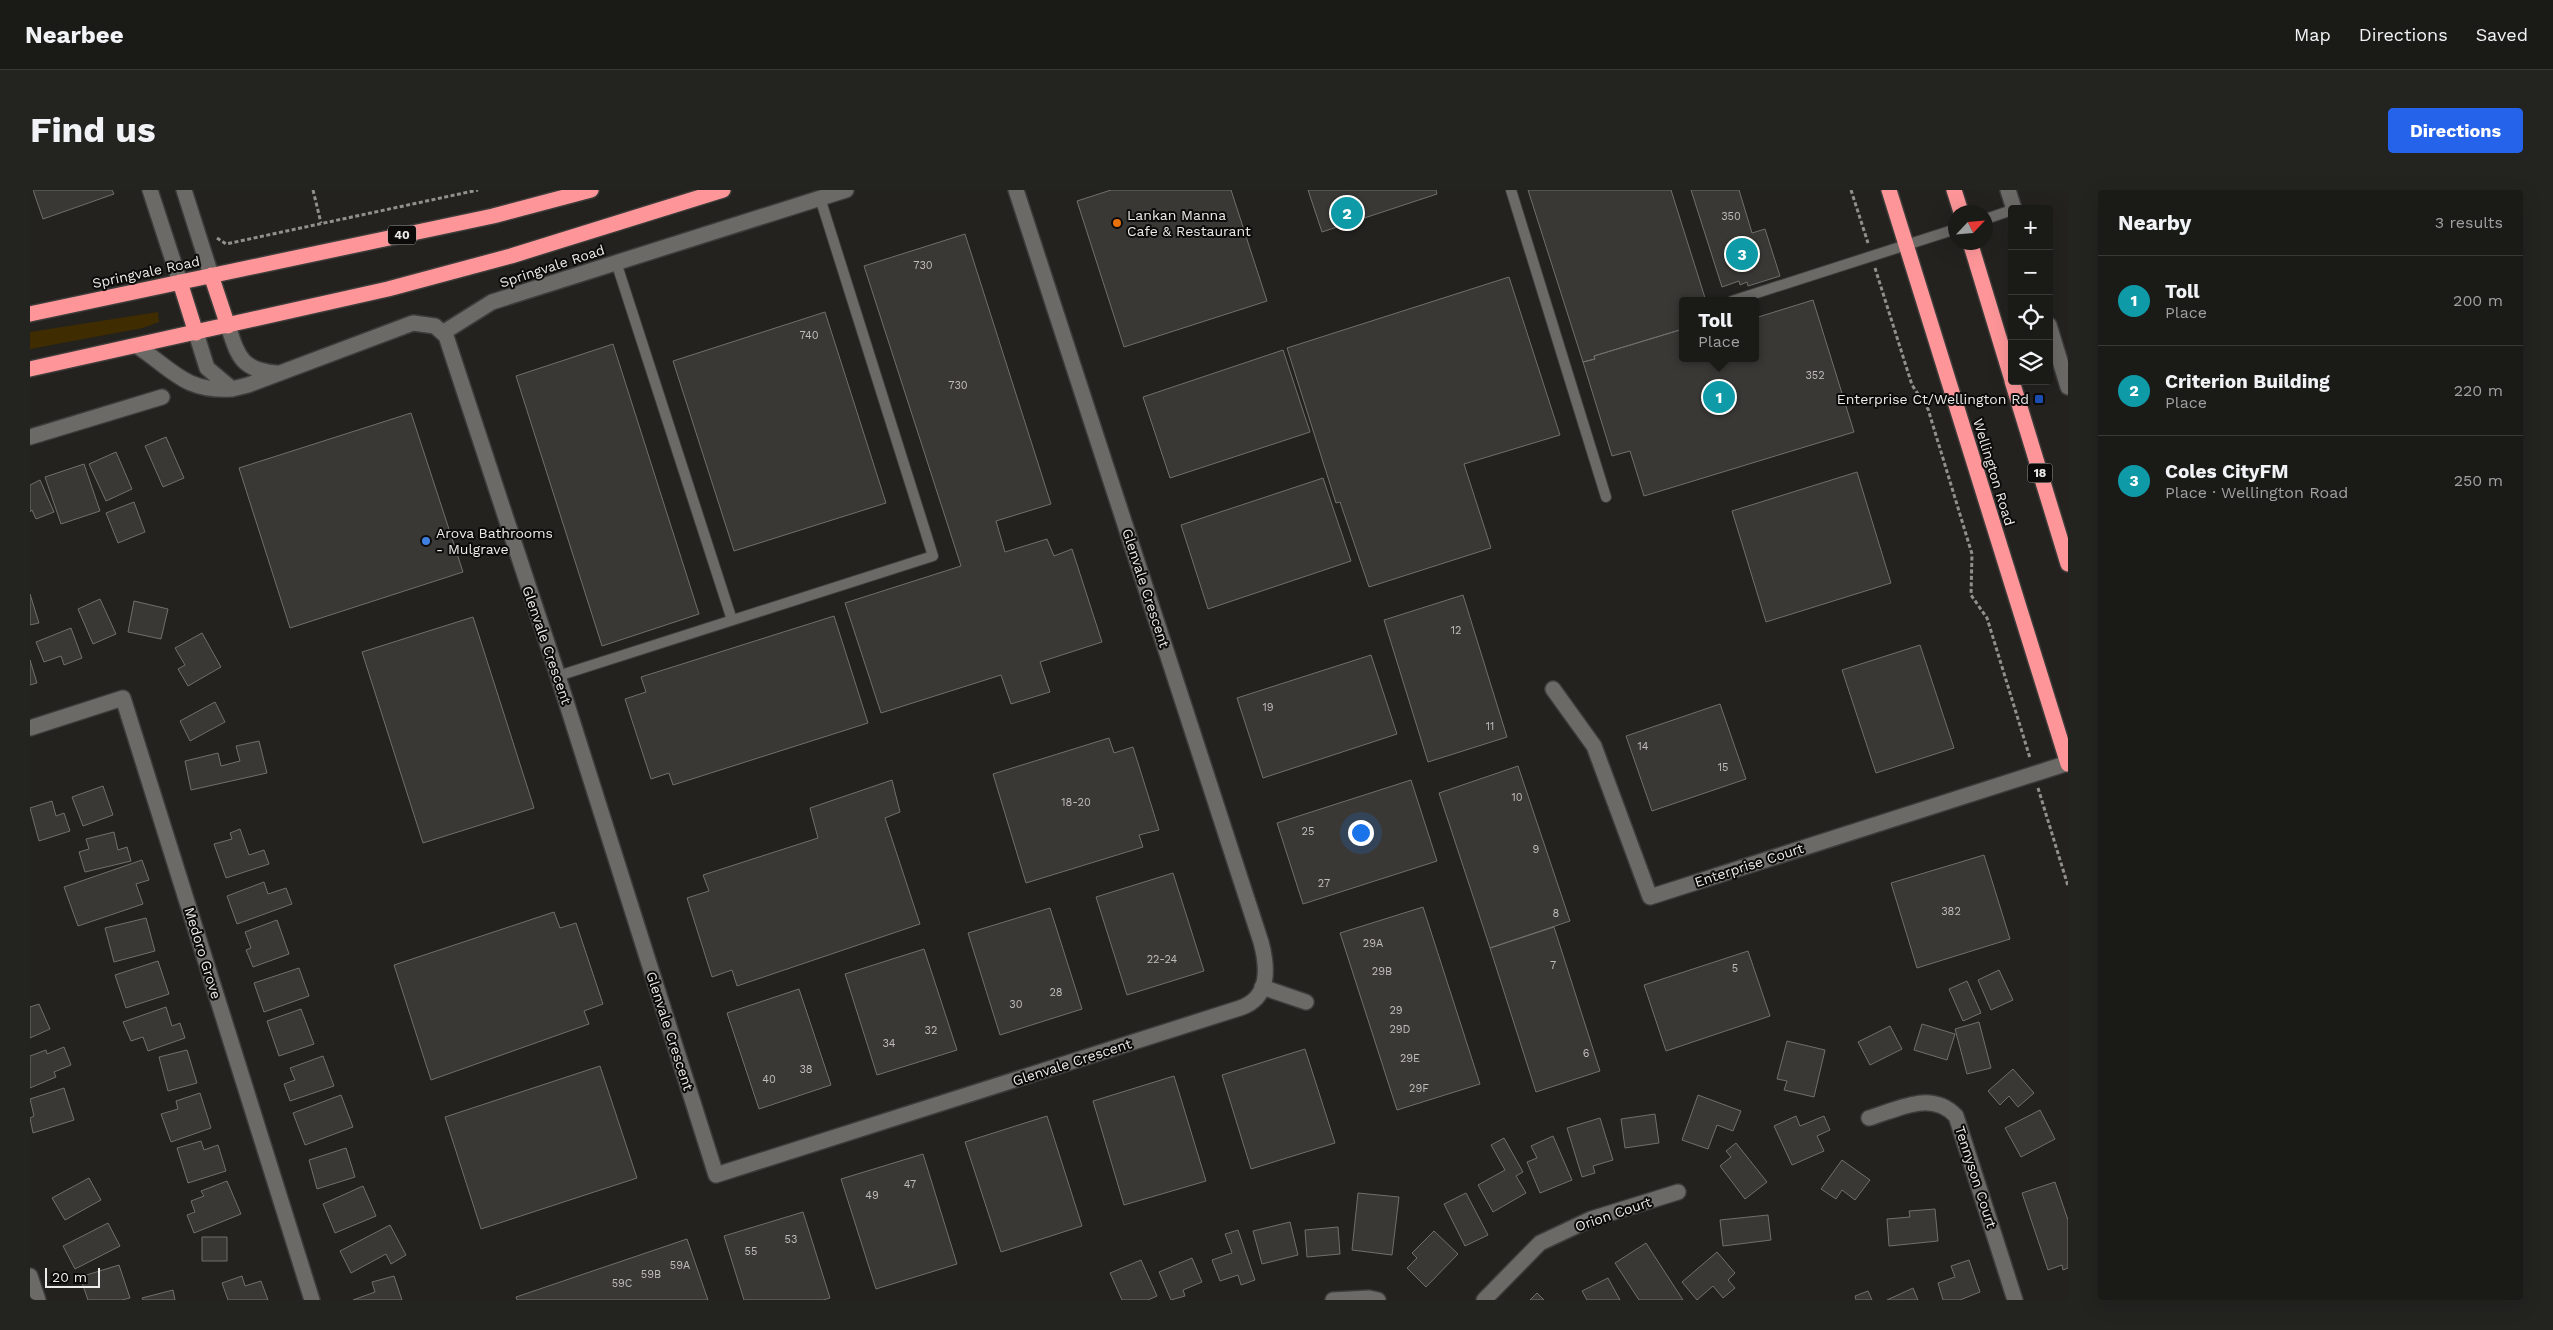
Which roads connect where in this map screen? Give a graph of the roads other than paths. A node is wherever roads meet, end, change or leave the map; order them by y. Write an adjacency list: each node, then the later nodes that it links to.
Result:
1 (150, 190): 21 (street)
2 (184, 190): 20 (street)
3 (591, 190): 20 (highway, Springvale Road / 40)
4 (723, 190): 24 (highway, Springvale Road)
5 (846, 190): 11 (street, Springvale Road)
6 (1016, 190): 44 (street, Glenvale Crescent)
7 (1511, 190): 37 (lane)
8 (1889, 190): 17 (highway, Wellington Road)
9 (1954, 190): 12 (highway)
10 (2008, 190): 13 (street)
11 (820, 198): 19 (street, Springvale Road); 39 (lane)
12 (1959, 205)
13 (2012, 205)
14 (2008, 211): 15 (lane)
15 (1993, 216)
16 (1948, 232): 17 (lane)
17 (1906, 245): 22 (lane); 43 (highway, Wellington Road)
18 (1972, 250): 29 (highway, 18)
19 (616, 262): 25 (street, Springvale Road); 39 (lane)
20 (211, 275): 21 (highway, Springvale Road / 40); 24 (highway)
21 (180, 282): 23 (highway, Springvale Road / 40); 26 (highway)
22 (1745, 297)
23 (30, 314)
24 (228, 326): 26 (highway, Springvale Road); 31 (street)
25 (444, 332): 31 (street); 40 (street, Glenvale Crescent)
26 (196, 333): 28 (highway, Springvale Road); 34 (street)
27 (2053, 338): 33 (street)
28 (136, 346): 30 (highway, Springvale Road); 34 (street)
29 (2008, 368)
30 (30, 369)
31 (276, 373): 34 (street)
32 (2013, 385): 38 (highway, 18)
33 (2068, 387)
34 (232, 389)
35 (162, 397): 36 (street)
36 (30, 437)
37 (1606, 497)
38 (2068, 564)
39 (732, 620): 40 (lane)
40 (558, 676): 44 (street, Glenvale Crescent)
41 (1553, 689): 43 (street, Enterprise Court)
42 (30, 728): 50 (street, Medoro Grove)
43 (2068, 763)
44 (1262, 987): 45 (street)
45 (1306, 1002)
46 (1869, 1118): 54 (street, Tennyson Court)
47 (1678, 1192): 53 (street, Orion Court)
48 (30, 1276): 49 (street)
49 (38, 1300)
50 (312, 1300)
51 (1332, 1300): 52 (street)
52 (1378, 1300)
53 (1484, 1300)
54 (2015, 1300)

